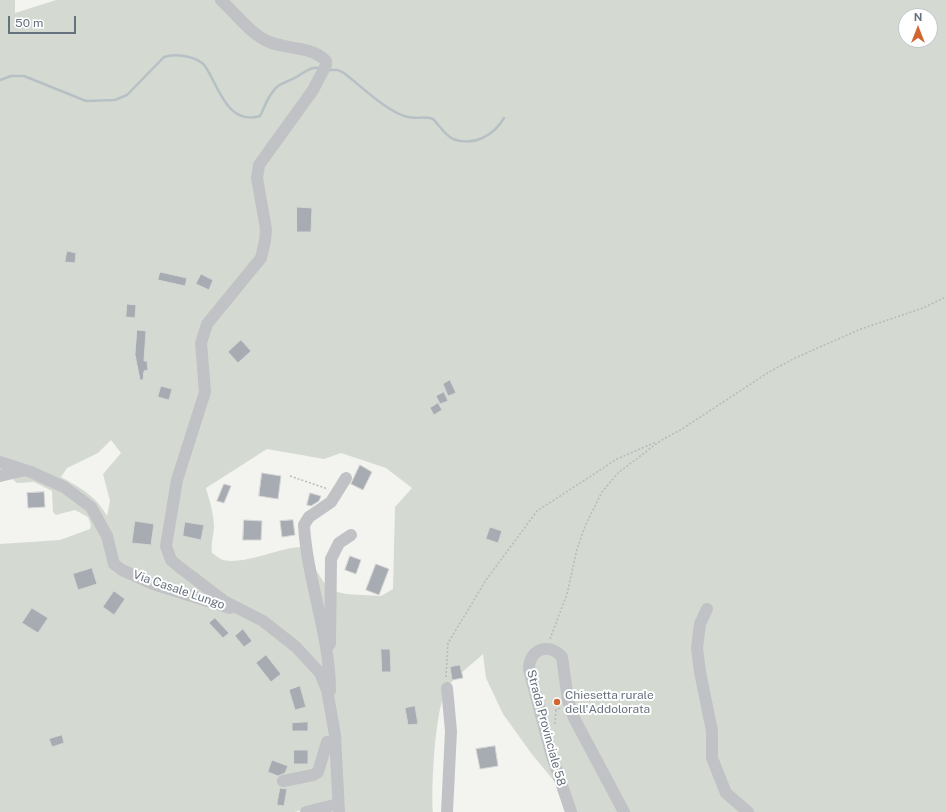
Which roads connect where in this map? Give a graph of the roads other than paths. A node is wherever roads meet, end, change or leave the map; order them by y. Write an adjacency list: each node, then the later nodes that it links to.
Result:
1 (221, 0): 8 (street)
2 (0, 462): 3 (street, Via Casale Lungo)
3 (25, 470): 4 (street); 8 (street, Via Casale Lungo)
4 (0, 476)
5 (346, 478): 9 (street)
6 (351, 535): 9 (street)
7 (707, 609): 19 (street)
8 (244, 611): 11 (street)
9 (330, 665): 11 (street)
10 (447, 688): 16 (street)
11 (330, 706): 12 (street)
12 (335, 742): 13 (street); 14 (street)
13 (283, 781)
14 (338, 809): 15 (street)
15 (306, 812)
16 (447, 812)
17 (571, 812): 18 (street, Strada Provinciale 58)
18 (624, 812)
19 (748, 812)

